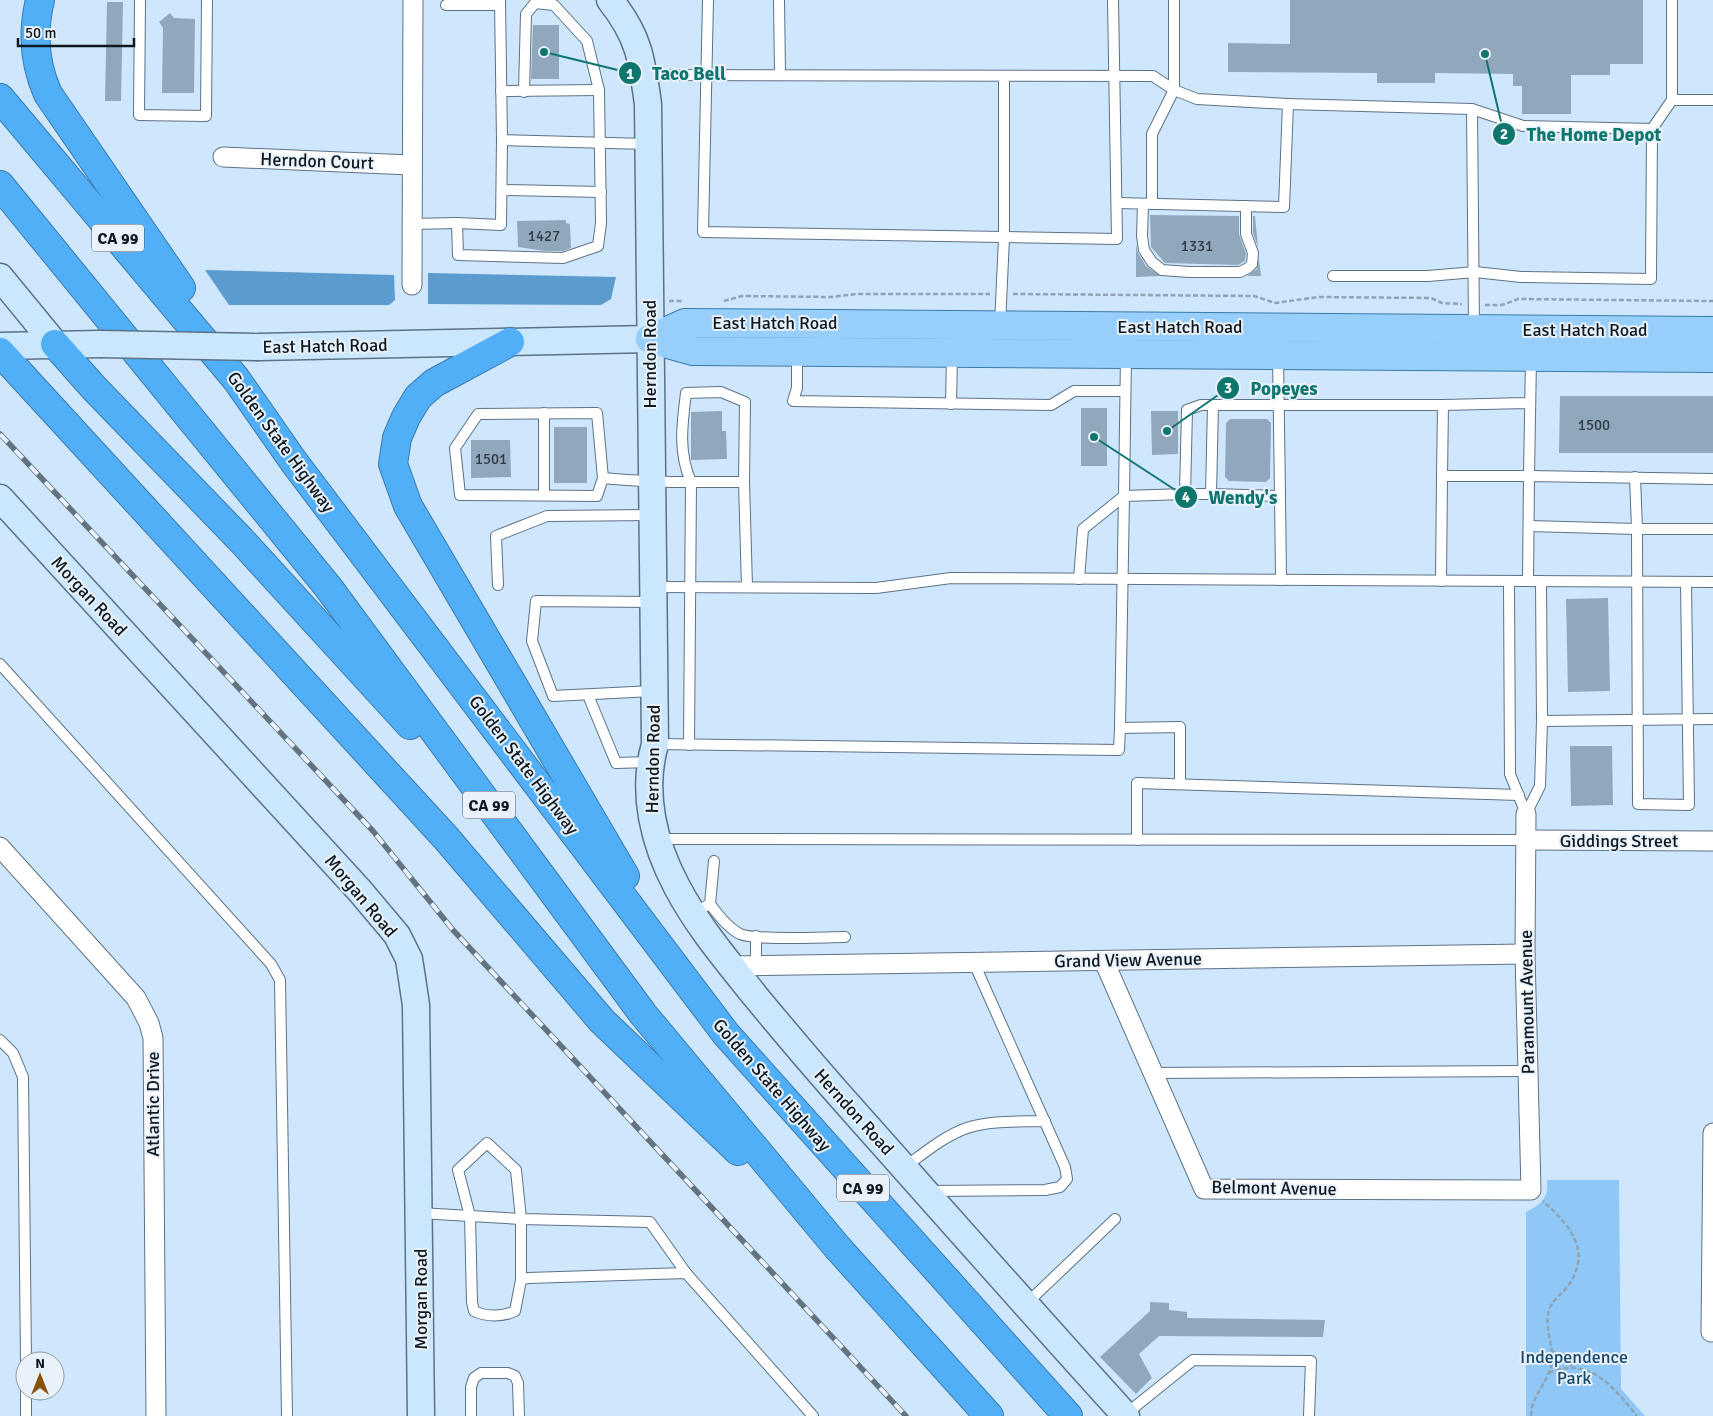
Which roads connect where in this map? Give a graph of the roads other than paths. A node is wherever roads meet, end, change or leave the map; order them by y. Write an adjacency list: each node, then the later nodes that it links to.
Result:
1 (40, 0): 59 (highway)
2 (140, 0): 3 (lane)
3 (207, 0)
4 (413, 0): 32 (street)
5 (610, 0): 13 (street, Herndon Road)
6 (708, 0): 14 (lane)
7 (779, 0): 15 (lane)
8 (1113, 0): 17 (lane)
9 (1174, 0): 19 (lane)
10 (1672, 0): 23 (lane)
11 (500, 3): 12 (lane); 20 (lane)
12 (446, 5)
13 (644, 75): 14 (lane); 30 (street, Herndon Road)
14 (708, 75): 15 (lane); 41 (lane)
15 (780, 75): 16 (lane)
16 (1004, 76): 17 (lane); 41 (lane)
17 (1116, 76): 19 (lane); 36 (lane)
18 (599, 90): 21 (lane); 21 (lane); 29 (lane)
19 (1174, 90): 25 (lane); 37 (lane)
20 (501, 92): 21 (lane); 28 (lane)
21 (524, 92)
22 (0, 98): 59 (highway, Golden State Highway / CA 99)
23 (1672, 100): 24 (lane); 27 (lane)
24 (1713, 100)
25 (1288, 104): 26 (lane); 38 (lane)
26 (1472, 108): 27 (lane); 42 (lane)
27 (1652, 128): 42 (lane)
28 (502, 140): 29 (lane); 34 (lane)
29 (599, 143): 30 (lane); 35 (lane)
30 (648, 144): 49 (street, Herndon Road)
31 (224, 157): 32 (street, Herndon Court)
32 (411, 164): 40 (street)
33 (0, 186): 117 (highway, CA 99)
34 (502, 190): 35 (lane); 39 (lane)
35 (601, 192): 39 (lane)
36 (1117, 203): 37 (lane); 41 (lane)
37 (1148, 204): 38 (lane); 38 (lane)
38 (1246, 206)
39 (457, 223): 40 (lane)
40 (412, 224): 45 (street)
41 (1004, 238): 47 (lane)
42 (1475, 272): 43 (lane); 46 (lane)
43 (1333, 276)
44 (0, 277): 51 (street)
45 (412, 285)
46 (1474, 317): 47 (main road, East Hatch Road); 48 (main road, East Hatch Road)
47 (1000, 325): 49 (main road, East Hatch Road)
48 (1713, 331)
49 (650, 339): 50 (street, East Hatch Road); 53 (main road, East Hatch Road); 74 (street, Herndon Road)
50 (510, 342): 51 (street, East Hatch Road, bridge); 122 (highway)
51 (55, 344): 52 (street, East Hatch Road); 117 (highway)
52 (4, 348): 139 (highway)
53 (797, 352): 54 (main road, East Hatch Road); 62 (lane)
54 (952, 353): 55 (main road, East Hatch Road); 62 (lane)
55 (1126, 354): 56 (main road, East Hatch Road); 60 (lane)
56 (1278, 355): 57 (main road, East Hatch Road); 63 (lane)
57 (1531, 357): 58 (main road, East Hatch Road); 61 (lane)
58 (1713, 358)
59 (236, 379): 122 (highway, Golden State Highway / CA 99)
60 (1125, 391): 62 (lane); 78 (lane)
61 (1530, 403): 65 (lane); 68 (lane)
62 (951, 404)
63 (1279, 404): 64 (lane); 65 (lane); 79 (lane)
64 (1213, 405): 75 (lane); 76 (lane)
65 (1443, 405): 67 (lane)
66 (544, 413): 70 (lane); 77 (lane); 77 (lane)
67 (1442, 476): 68 (lane); 88 (lane)
68 (1529, 476): 69 (lane); 82 (lane)
69 (1636, 477): 71 (lane); 83 (lane)
70 (602, 478): 74 (lane); 77 (lane)
71 (1713, 478)
72 (691, 482): 73 (lane); 73 (lane); 74 (lane); 96 (lane)
73 (744, 482): 97 (lane)
74 (652, 483): 81 (street, Herndon Road)
75 (1185, 494): 76 (lane); 78 (lane)
76 (1211, 494): 79 (lane)
77 (544, 495)
78 (1124, 496): 85 (lane); 86 (lane)
79 (1280, 496): 87 (lane)
80 (0, 498): 135 (street, Morgan Road)
81 (652, 515): 95 (lane); 98 (street, Herndon Road)
82 (1529, 526): 83 (lane); 90 (lane)
83 (1637, 529): 84 (lane); 92 (lane)
84 (1713, 529)
85 (1079, 579): 86 (lane); 97 (lane)
86 (1123, 579): 87 (lane); 106 (lane)
87 (1281, 580): 88 (lane)
88 (1441, 581): 89 (lane)
89 (1509, 581): 90 (lane); 110 (lane)
90 (1528, 581): 91 (lane)
91 (1541, 581): 92 (lane); 105 (lane)
92 (1637, 581): 93 (lane); 104 (lane)
93 (1686, 582): 94 (lane); 102 (lane)
94 (1713, 582)
95 (498, 585)
96 (689, 587): 97 (lane); 98 (lane); 107 (lane)
97 (747, 587)
98 (653, 594): 100 (street, Herndon Road); 101 (lane)
99 (0, 664): 149 (lane)
100 (654, 691): 101 (lane); 108 (street, Herndon Road)
101 (588, 695): 108 (lane)
102 (1689, 719): 103 (lane); 104 (lane); 104 (lane)
103 (1713, 719)
104 (1637, 720): 105 (lane)
105 (1542, 721): 111 (lane)
106 (1120, 728): 107 (lane); 109 (lane)
107 (689, 745): 108 (lane)
108 (652, 753): 112 (street, Herndon Road)
109 (1180, 784): 110 (lane); 113 (lane)
110 (1519, 795): 111 (lane)
111 (1526, 814): 114 (street, Paramount Avenue)
112 (656, 839): 113 (lane); 119 (street, Herndon Road)
113 (1137, 840): 114 (lane)
114 (1525, 840): 115 (street, Giddings Street); 123 (street, Paramount Avenue)
115 (1713, 841)
116 (0, 847): 148 (street, Atlantic Drive)
117 (526, 855): 139 (highway, CA 99)
118 (714, 861): 119 (lane)
119 (701, 909): 120 (lane); 126 (street, Herndon Road)
120 (756, 936): 121 (lane); 126 (lane)
121 (845, 937)
122 (665, 953): 155 (highway, Golden State Highway / CA 99)
123 (1525, 954): 124 (street, Grand View Avenue); 128 (street, Paramount Avenue)
124 (1104, 961): 125 (street, Grand View Avenue); 129 (street, Belmont Avenue)
125 (974, 963): 126 (street, Grand View Avenue); 130 (lane)
126 (744, 966): 132 (street, Herndon Road)
127 (0, 1040): 145 (lane)
128 (1528, 1071): 129 (lane); 134 (street, Paramount Avenue)
129 (1153, 1073): 134 (street, Belmont Avenue)
130 (1045, 1121): 132 (lane); 133 (lane)
131 (1713, 1133): 140 (street)
132 (904, 1168): 133 (street, Herndon Road)
133 (924, 1190): 143 (street, Herndon Road)
134 (1537, 1195)
135 (420, 1213): 136 (lane); 150 (street, Morgan Road)
136 (470, 1216): 138 (lane); 138 (lane); 142 (lane)
137 (1115, 1218): 143 (lane)
138 (521, 1219): 141 (lane); 142 (lane)
139 (837, 1246): 154 (highway, CA 99)
140 (1712, 1260): 144 (street)
141 (686, 1273): 142 (lane); 153 (lane)
142 (521, 1280)
143 (1025, 1305): 156 (street, Herndon Road)
144 (1710, 1332)
145 (26, 1351)
146 (26, 1401): 147 (lane)
147 (26, 1416)
148 (156, 1416)
149 (286, 1416)
150 (421, 1416)
151 (471, 1416): 152 (lane)
152 (519, 1416)
153 (813, 1416)
154 (989, 1416)
155 (1068, 1416)
156 (1126, 1416): 157 (lane)
157 (1309, 1416)

